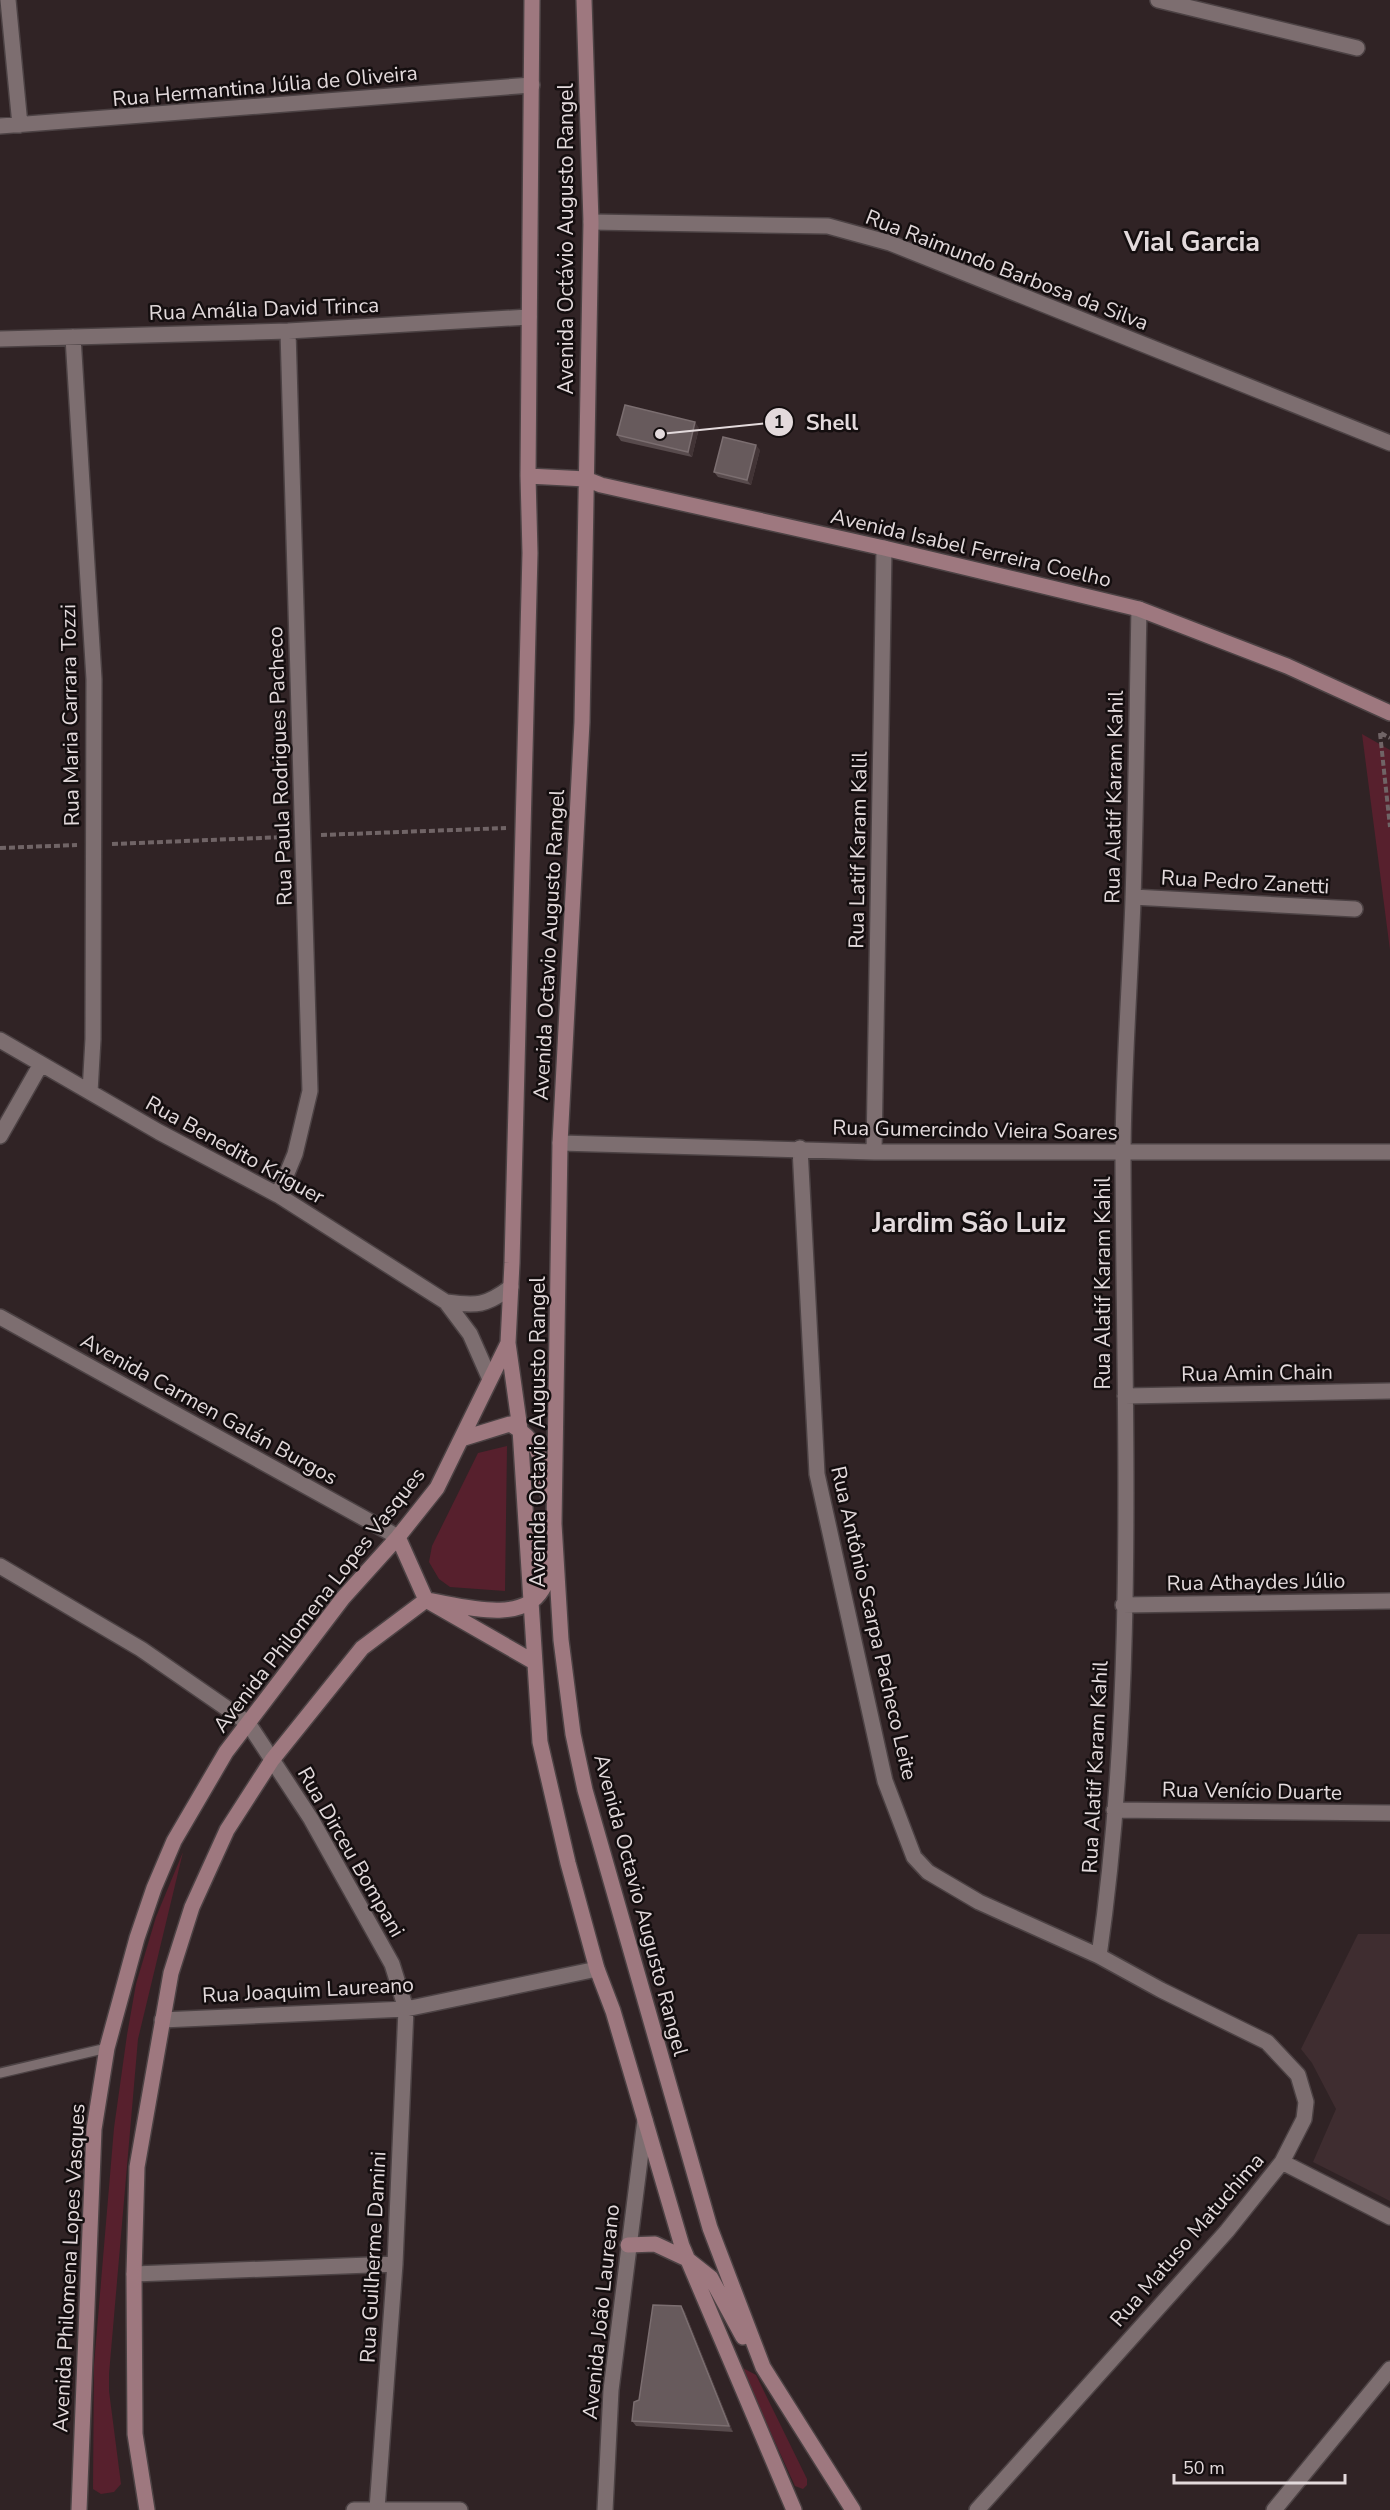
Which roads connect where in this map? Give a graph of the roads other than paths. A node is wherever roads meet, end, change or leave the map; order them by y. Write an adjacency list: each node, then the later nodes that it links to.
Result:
1 (8, 0): 7 (street)
2 (532, 0): 6 (main road, Avenida Octávio Augusto Rangel)
3 (584, 0): 9 (main road, Avenida Octávio Augusto Rangel)
4 (1158, 0): 5 (street)
5 (1356, 48)
6 (532, 85): 7 (street, Rua Hermantina Júlia de Oliveira); 10 (main road, Avenida Octávio Augusto Rangel)
7 (20, 125): 8 (street, Rua Hermantina Júlia de Oliveira)
8 (0, 126)
9 (591, 222): 14 (street, Rua Raimundo Barbosa da Silva); 16 (main road, Avenida Octávio Augusto Rangel)
10 (529, 317): 11 (street, Rua Amália David Trinca); 15 (main road, Avenida Octávio Augusto Rangel)
11 (288, 331): 12 (street, Rua Amália David Trinca); 31 (street, Rua Paula Rodrigues Pacheco)
12 (73, 338): 13 (street, Rua Amália David Trinca); 24 (street, Rua Maria Carrara Tozzi)
13 (0, 339)
14 (1390, 443)
15 (528, 476): 16 (main road, Avenida Isabel Ferreira Coelho); 32 (main road, Avenida Octavio Augusto Rangel)
16 (586, 479): 17 (main road, Avenida Isabel Ferreira Coelho); 26 (main road, Avenida Octavio Augusto Rangel)
17 (884, 548): 18 (main road, Avenida Isabel Ferreira Coelho); 28 (street, Rua Latif Karam Kalil)
18 (1139, 609): 19 (main road, Avenida Isabel Ferreira Coelho); 20 (street, Rua Alatif Karam Kahil)
19 (1390, 713)
20 (1133, 897): 21 (street, Rua Pedro Zanetti); 30 (street, Rua Alatif Karam Kahil)
21 (1355, 909)
22 (0, 1040): 23 (street, Rua Benedito Kriguer)
23 (41, 1064): 24 (street, Rua Benedito Kriguer); 25 (street)
24 (90, 1092): 31 (street, Rua Benedito Kriguer)
25 (0, 1136)
26 (560, 1143): 27 (street, Rua Gumercindo Vieira Soares); 41 (main road, Avenida Octavio Augusto Rangel)
27 (800, 1148): 28 (street, Rua Gumercindo Vieira Soares); 53 (street, Rua Antônio Scarpa Pacheco Leite)
28 (874, 1152): 30 (street, Rua Gumercindo Vieira Soares)
29 (1390, 1152): 30 (street, Rua Gumercindo Vieira Soares)
30 (1124, 1153): 38 (street, Rua Alatif Karam Kahil)
31 (278, 1195): 33 (street, Rua Benedito Kriguer)
32 (511, 1287): 33 (street, Rua Benedito Kriguer); 35 (main road, Avenida Octavio Augusto Rangel)
33 (446, 1302): 36 (street, Rua Benedito Kriguer)
34 (0, 1317): 42 (street, Avenida Carmen Galán Burgos)
35 (508, 1343): 36 (main road, Avenida Philomena Lopes Vasques); 39 (main road, Avenida Octavio Augusto Rangel)
36 (489, 1377): 40 (main road, Avenida Philomena Lopes Vasques)
37 (1390, 1391): 38 (street, Rua Amin Chain)
38 (1125, 1396): 47 (street, Rua Alatif Karam Kahil)
39 (520, 1429): 40 (main road); 41 (main road); 46 (main road, Avenida Octavio Augusto Rangel)
40 (461, 1439): 42 (main road, Avenida Philomena Lopes Vasques)
41 (554, 1524): 46 (main road); 66 (main road, Avenida Octavio Augusto Rangel)
42 (398, 1537): 44 (main road); 49 (main road, Avenida Philomena Lopes Vasques)
43 (0, 1566): 49 (street)
44 (426, 1600): 46 (main road); 48 (main road); 50 (main road)
45 (1390, 1601): 47 (street, Rua Athaydes Júlio)
46 (531, 1604): 48 (main road, Avenida Octavio Augusto Rangel)
47 (1124, 1605): 51 (street, Rua Alatif Karam Kahil)
48 (534, 1662): 54 (main road, Avenida Octavio Augusto Rangel)
49 (249, 1723): 50 (street, Rua Dirceu Bompani); 57 (main road, Avenida Philomena Lopes Vasques)
50 (272, 1760): 55 (street, Rua Dirceu Bompani); 56 (main road)
51 (1114, 1810): 52 (street, Rua Venício Duarte); 53 (street, Rua Alatif Karam Kahil)
52 (1390, 1814)
53 (1099, 1956): 60 (street, Rua Matuso Matuchima)
54 (597, 1970): 55 (street, Rua Joaquim Laureano); 59 (main road, Avenida Octavio Augusto Rangel)
55 (406, 2009): 56 (street, Rua Joaquim Laureano); 64 (street, Rua Guilherme Damini)
56 (162, 2020): 65 (main road)
57 (107, 2048): 58 (lane); 69 (main road, Avenida Philomena Lopes Vasques)
58 (0, 2073)
59 (645, 2120): 62 (street, Avenida João Laureano); 63 (main road, Avenida Octavio Augusto Rangel)
60 (1282, 2162): 61 (street); 76 (street, Rua Matuso Matuchima)
61 (1390, 2217)
62 (628, 2246): 63 (main road); 73 (street, Avenida João Laureano)
63 (687, 2259): 66 (main road); 74 (main road, Avenida Octavio Augusto Rangel)
64 (395, 2264): 65 (street); 68 (street, Rua Guilherme Damini)
65 (134, 2274): 70 (main road)
66 (763, 2367): 75 (main road, Avenida Octavio Augusto Rangel)
67 (1390, 2369): 77 (street)
68 (377, 2509): 71 (street); 72 (street)
69 (78, 2510)
70 (147, 2510)
71 (354, 2510)
72 (460, 2510)
73 (605, 2510)
74 (794, 2510)
75 (853, 2510)
76 (976, 2510)
77 (1274, 2510)

